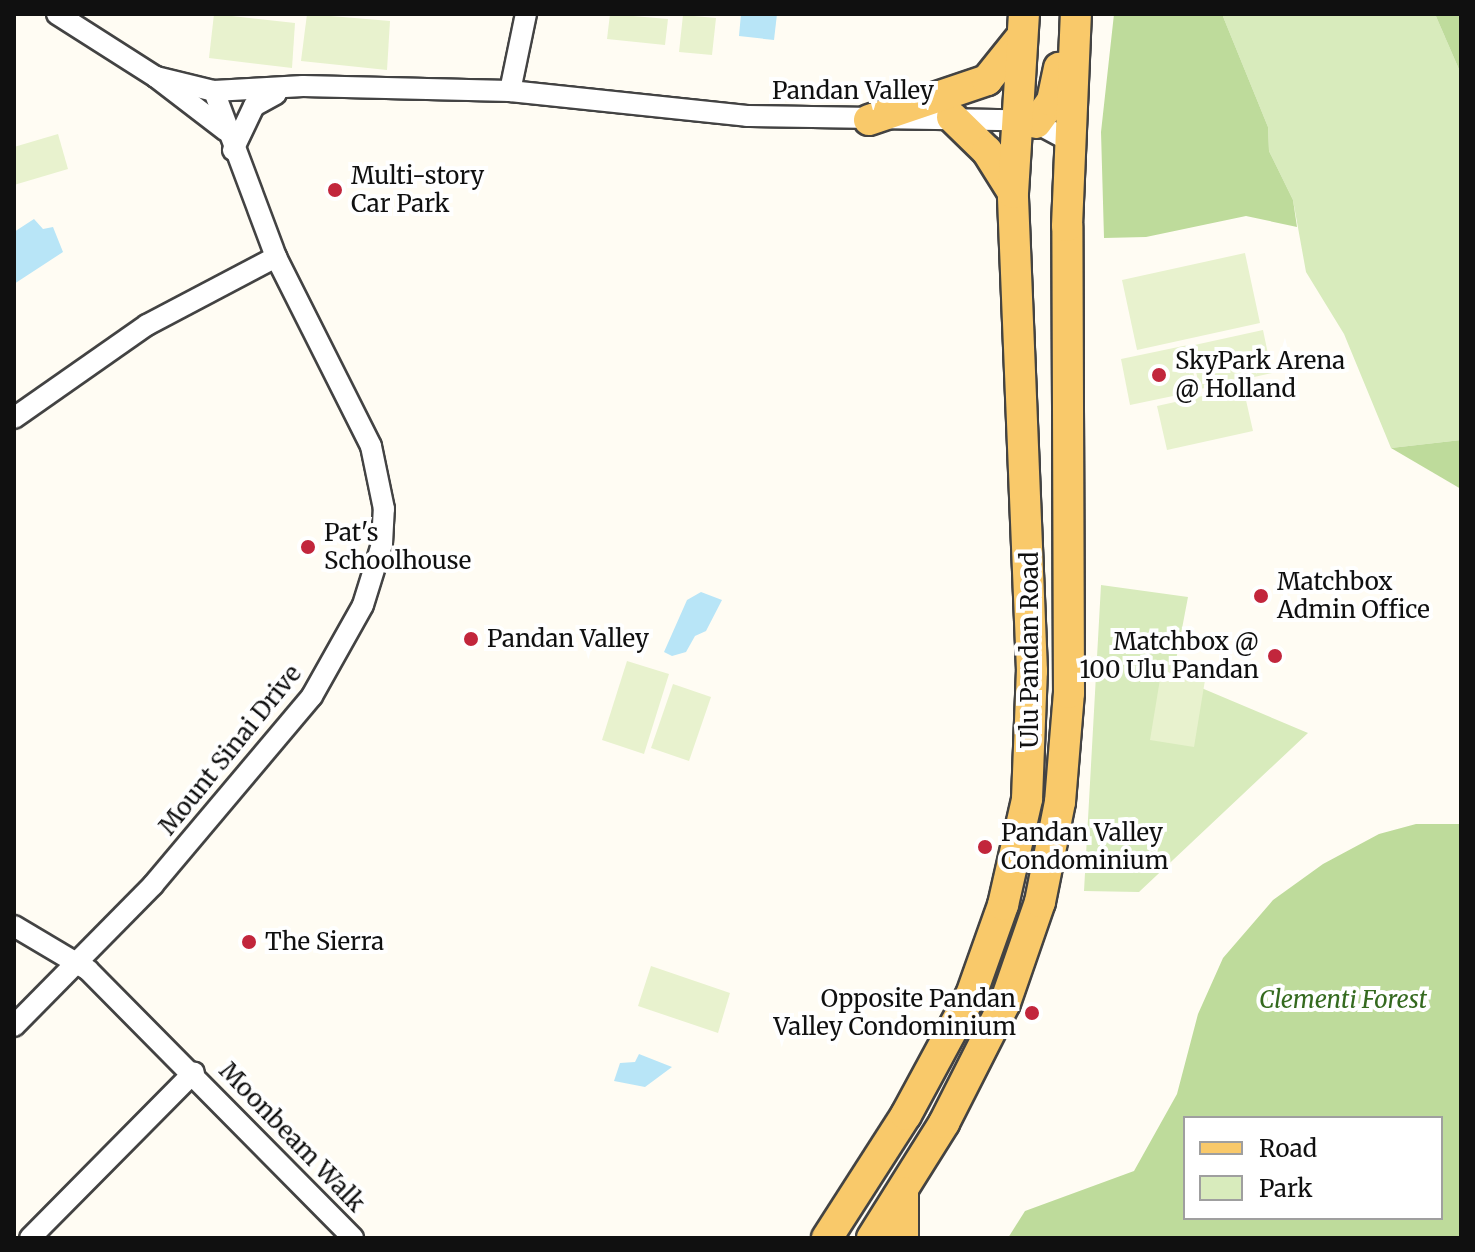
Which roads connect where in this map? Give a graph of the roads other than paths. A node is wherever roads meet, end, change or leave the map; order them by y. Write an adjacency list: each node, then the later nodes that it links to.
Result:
1 (58, 14): 6 (street)
2 (526, 14): 9 (street)
3 (1065, 14): 12 (main road)
4 (1076, 14): 14 (main road, Ulu Pandan Road)
5 (1022, 27): 11 (main road); 12 (main road, Ulu Pandan Road)
6 (156, 77): 8 (street, Pandan Valley); 13 (street)
7 (303, 86): 8 (street, Pandan Valley); 9 (street, Pandan Valley); 13 (street)
8 (214, 91): 13 (street, Mount Sinai Drive)
9 (510, 91): 11 (street, Pandan Valley)
10 (952, 117): 11 (street, Pandan Valley); 12 (street, Pandan Valley); 15 (main road)
11 (869, 120)
12 (1025, 122): 14 (street, Pandan Valley); 15 (main road, Ulu Pandan Road)
13 (230, 140): 16 (street, Mount Sinai Drive)
14 (1070, 141): 22 (main road, Ulu Pandan Road)
15 (1013, 193): 25 (main road, Ulu Pandan Road)
16 (276, 257): 17 (street); 19 (street, Mount Sinai Drive)
17 (14, 418)
18 (14, 926): 19 (street, Moonbeam Walk)
19 (76, 964): 20 (street, Mount Sinai Drive); 21 (street, Moonbeam Walk)
20 (14, 1026)
21 (194, 1072): 23 (street); 24 (street, Moonbeam Walk)
22 (903, 1192): 26 (main road, Ulu Pandan Road); 27 (main road)
23 (30, 1238)
24 (353, 1238)
25 (827, 1238)
26 (872, 1238)
27 (903, 1238)

